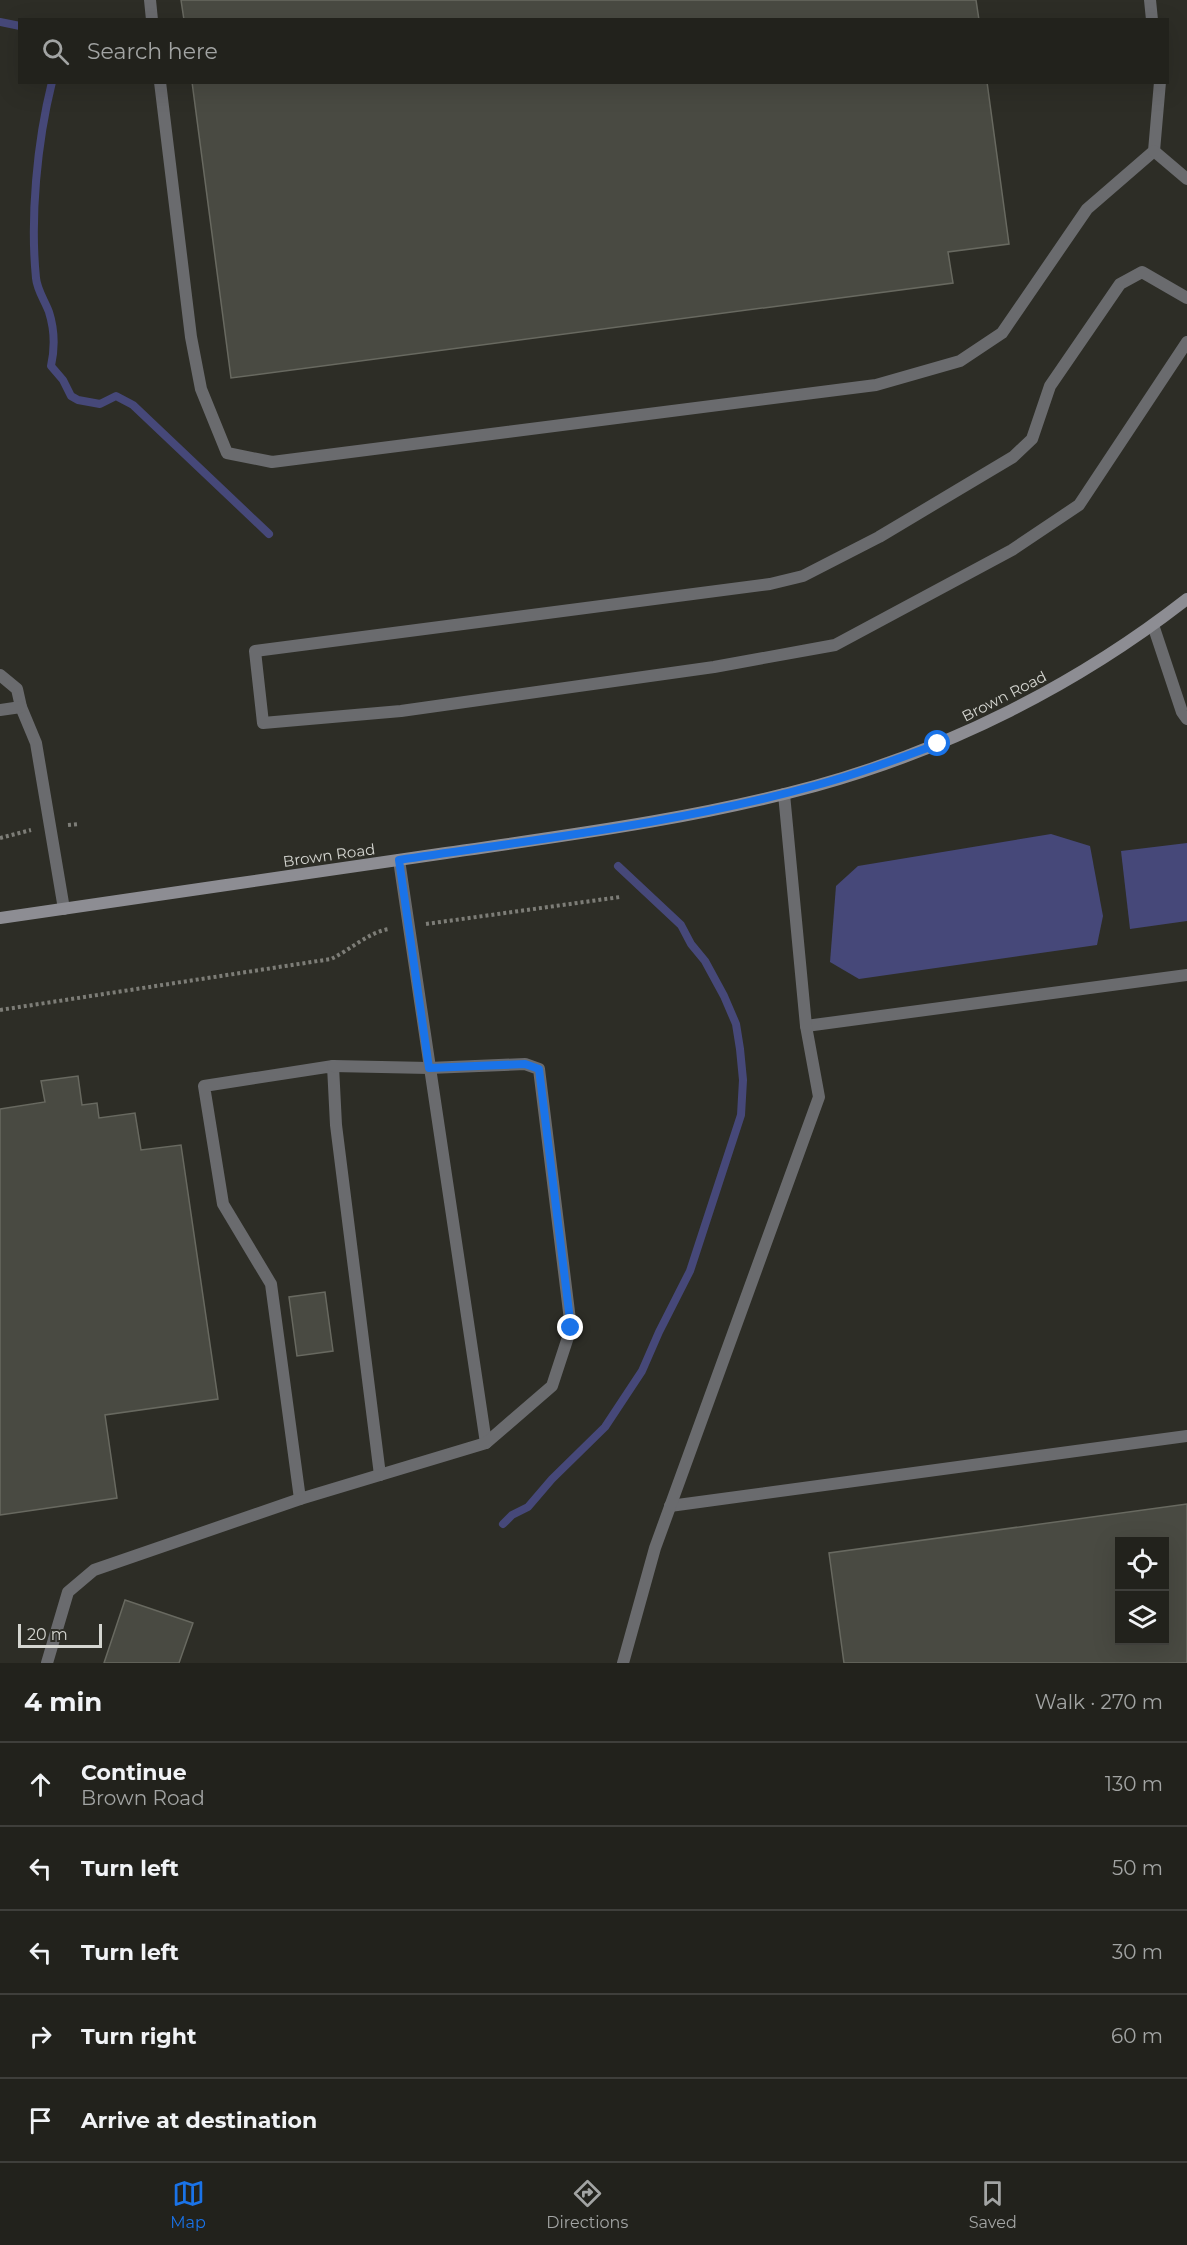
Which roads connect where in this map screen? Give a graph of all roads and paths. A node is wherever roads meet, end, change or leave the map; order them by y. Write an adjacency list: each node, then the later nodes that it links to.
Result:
1 (150, 0): 3 (lane)
2 (1150, 0): 4 (lane)
3 (152, 18)
4 (1152, 18)
5 (160, 84): 7 (lane)
6 (1160, 84): 7 (lane)
7 (1155, 151): 8 (lane)
8 (1187, 179)
9 (1187, 298): 10 (lane)
10 (1187, 342)
11 (1187, 599): 12 (main road, Brown Road)
12 (1153, 625): 16 (lane); 17 (main road, Brown Road)
13 (0, 675): 14 (lane)
14 (21, 707): 15 (lane); 20 (lane)
15 (0, 710)
16 (1187, 719)
17 (784, 794): 18 (main road, Brown Road); 25 (lane)
18 (399, 860): 20 (main road, Brown Road); 22 (lane)
19 (620, 897): 22 (path)
20 (64, 909): 21 (main road, Brown Road)
21 (0, 918)
22 (408, 926): 24 (path); 27 (lane)
23 (1187, 975): 25 (lane)
24 (0, 1010)
25 (806, 1026): 32 (lane)
26 (333, 1066): 27 (lane); 30 (lane); 31 (lane)
27 (429, 1068): 29 (lane); 29 (lane)
28 (1187, 1436): 32 (lane)
29 (486, 1443): 30 (lane)
30 (380, 1475): 31 (lane)
31 (300, 1498): 33 (lane)
32 (670, 1506): 34 (lane)
33 (47, 1663)
34 (623, 1663)

